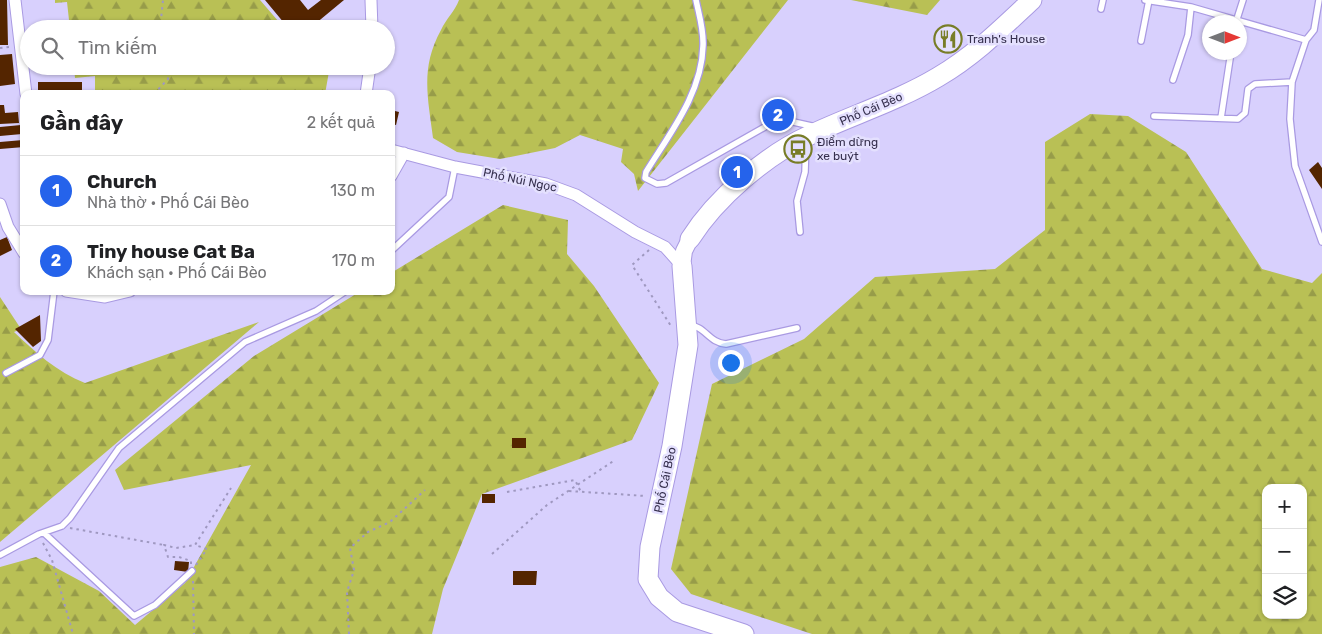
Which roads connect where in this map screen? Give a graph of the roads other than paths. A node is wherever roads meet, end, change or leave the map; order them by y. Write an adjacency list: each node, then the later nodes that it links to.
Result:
1 (15, 0): 19 (street)
2 (371, 0): 15 (street)
3 (696, 0): 29 (lane)
4 (1032, 0): 29 (main road, Phố Cái Bèo)
5 (1103, 0): 12 (lane)
6 (1145, 0): 7 (lane)
7 (1149, 0): 11 (lane); 18 (lane)
8 (1198, 0): 11 (lane)
9 (1243, 0): 14 (lane)
10 (1319, 0): 17 (lane)
11 (1194, 8): 13 (lane); 23 (lane)
12 (1101, 9)
13 (1217, 15)
14 (1238, 15)
15 (372, 20)
16 (1247, 24): 17 (lane)
17 (1306, 40): 24 (lane)
18 (1141, 41)
19 (20, 43)
20 (1230, 60): 28 (lane)
21 (24, 75): 25 (street)
22 (369, 75): 26 (street)
23 (1173, 80)
24 (1292, 82): 28 (lane); 37 (lane)
25 (26, 90)
26 (367, 90)
27 (1154, 116): 28 (lane)
28 (1221, 118)
29 (815, 133): 35 (lane); 36 (main road, Phố Cái Bèo)
30 (395, 151): 31 (street, Phố Núi Ngọc)
31 (404, 153): 32 (street, Phố Núi Ngọc); 33 (street)
32 (455, 167): 38 (street, Phố Núi Ngọc); 40 (lane)
33 (395, 169)
34 (0, 204): 39 (street)
35 (800, 232)
36 (690, 238): 38 (street); 41 (main road, Phố Cái Bèo)
37 (1322, 242)
38 (661, 245): 41 (street)
39 (20, 246)
40 (395, 247)
41 (682, 266): 46 (main road, Phố Cái Bèo)
42 (54, 295): 48 (lane)
43 (92, 295): 44 (street)
44 (113, 295)
45 (340, 295): 49 (lane)
46 (680, 327): 47 (lane); 52 (main road, Phố Cái Bèo)
47 (797, 328)
48 (6, 373)
49 (42, 534): 50 (lane); 51 (lane)
50 (0, 555)
51 (192, 571)
52 (744, 634)

